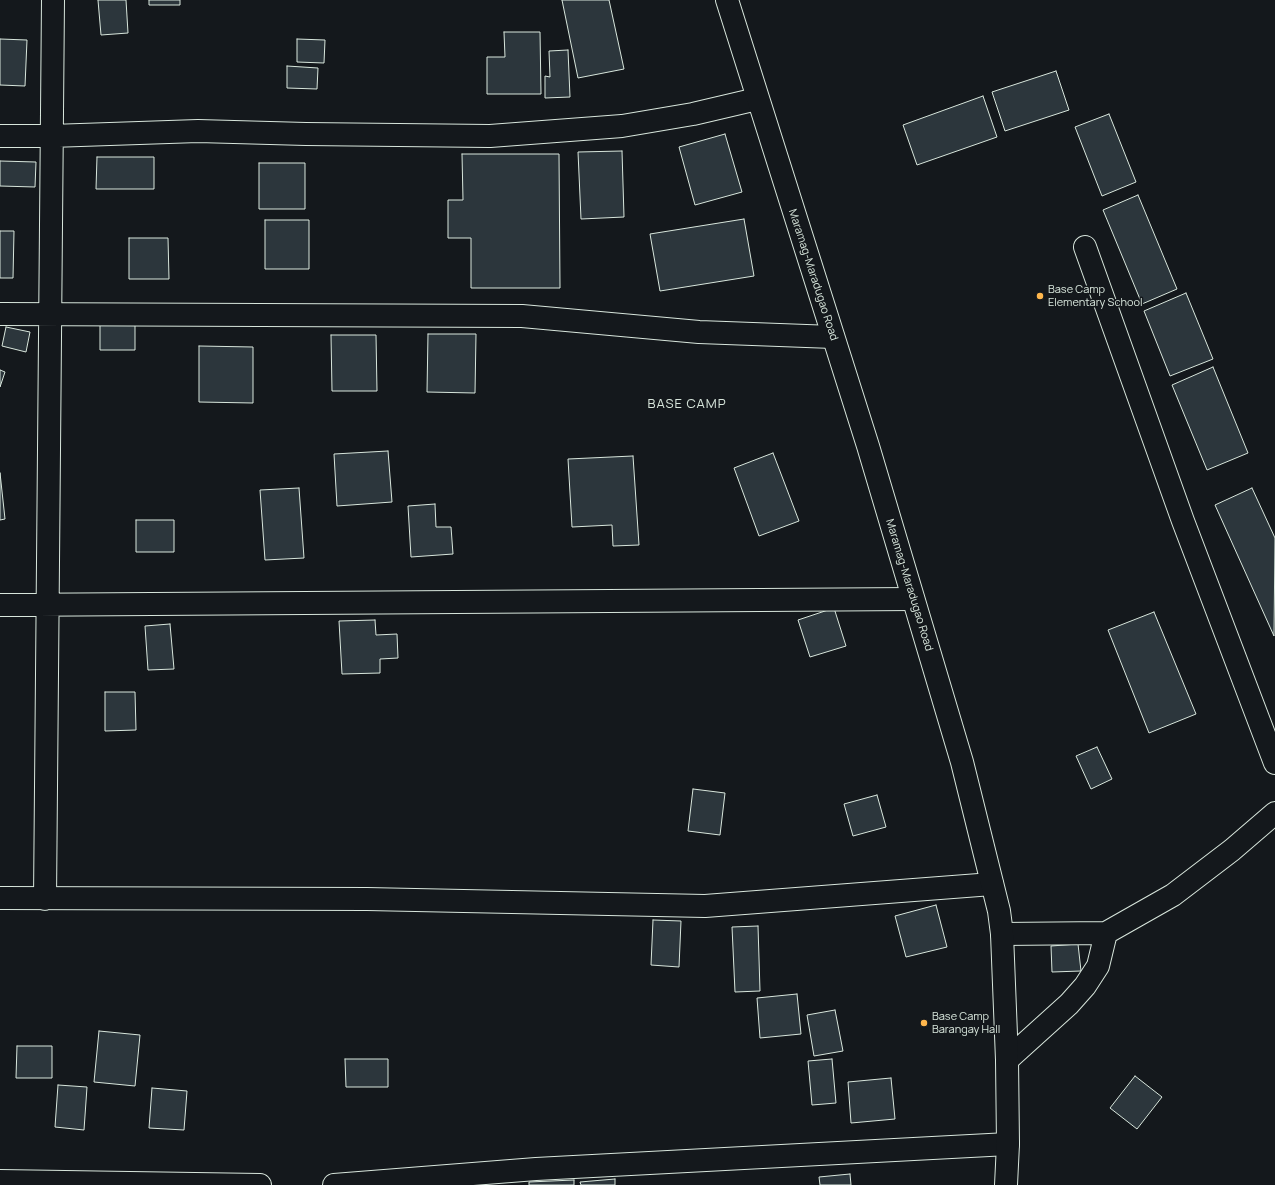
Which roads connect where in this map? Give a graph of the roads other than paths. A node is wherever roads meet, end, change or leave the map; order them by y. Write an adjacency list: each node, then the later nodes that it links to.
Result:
1 (53, 0): 5 (street)
2 (727, 0): 3 (street, Maramag-Maradugao Road)
3 (757, 99): 5 (street); 9 (street, Maramag-Maradugao Road)
4 (0, 136): 5 (street)
5 (51, 136): 8 (street)
6 (1084, 247): 13 (street)
7 (0, 314): 8 (street)
8 (49, 315): 9 (street); 12 (street)
9 (833, 337): 10 (street, Maramag-Maradugao Road)
10 (913, 599): 12 (street); 15 (street, Maramag-Maradugao Road)
11 (0, 605): 12 (street)
12 (47, 606): 17 (street)
13 (1275, 762)
14 (1275, 813): 18 (street)
15 (992, 884): 17 (street); 19 (street, Maramag-Maradugao Road)
16 (0, 898): 17 (street)
17 (45, 899)
18 (1106, 933): 19 (street); 20 (street)
19 (1002, 934): 20 (street, Maramag-Maradugao Road)
20 (1008, 1060): 21 (street, Maramag-Maradugao Road)
21 (1008, 1144): 24 (street); 25 (street, Maramag-Maradugao Road)
22 (0, 1181): 23 (street)
23 (260, 1185)
24 (334, 1185)
25 (1006, 1185)

